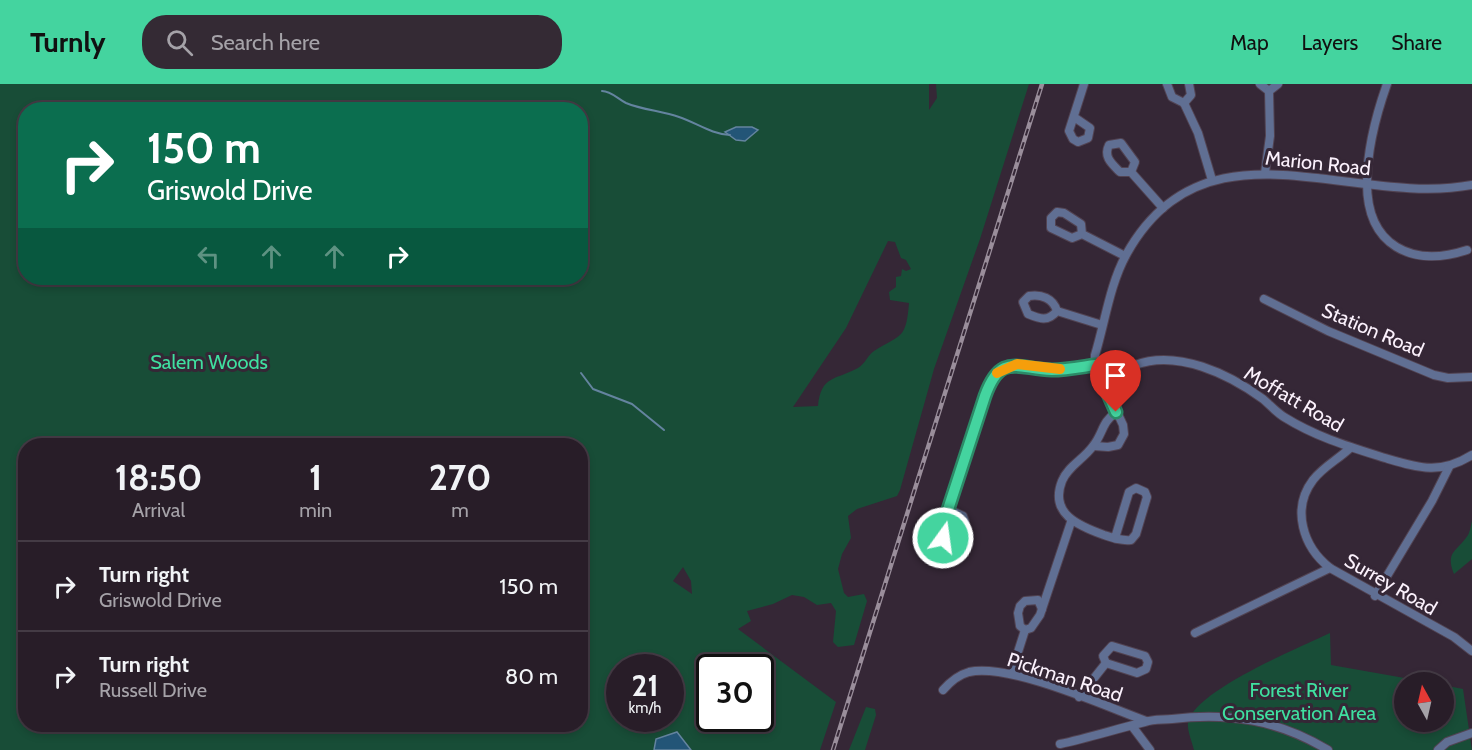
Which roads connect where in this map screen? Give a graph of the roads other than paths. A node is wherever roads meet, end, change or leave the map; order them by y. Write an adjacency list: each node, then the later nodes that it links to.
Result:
1 (1084, 84): 9 (street)
2 (1167, 84): 8 (street)
3 (1189, 84): 8 (street)
4 (1260, 84): 7 (street)
5 (1278, 84): 7 (street)
6 (1387, 84): 13 (street)
7 (1269, 91): 11 (street)
8 (1184, 103): 12 (street)
9 (1074, 117)
10 (1131, 172): 15 (street)
11 (1265, 173): 12 (street, Marion Road); 13 (street, Marion Road)
12 (1212, 180): 15 (street, Marion Road)
13 (1367, 184): 14 (street, Marion Road); 17 (street)
14 (1472, 185)
15 (1163, 208): 18 (street, Marion Road)
16 (1082, 234): 18 (street)
17 (1467, 250)
18 (1125, 256): 21 (street, Marion Road)
19 (1264, 299): 24 (street, Station Road)
20 (1057, 311): 21 (street)
21 (1102, 325): 22 (street, Marion Road)
22 (1095, 365): 25 (street); 30 (street)
23 (1135, 365): 27 (street, Moffatt Road)
24 (1472, 377)
25 (1116, 412): 26 (street); 26 (street)
26 (1094, 446): 31 (street)
27 (1349, 449): 29 (street, Moffatt Road); 33 (street)
28 (1472, 455): 29 (street, Moffatt Road)
29 (1449, 467): 34 (street)
30 (950, 510)
31 (1071, 522): 32 (street); 35 (street)
32 (1115, 538): 32 (street)
33 (1330, 568): 34 (street, Surrey Road); 37 (street, Surrey Road)
34 (1375, 596): 38 (street, Surrey Road)
35 (1042, 609): 36 (street); 36 (street)
36 (1025, 630): 40 (street)
37 (1195, 633)
38 (1472, 651)
39 (1106, 663): 39 (street); 42 (street)
40 (1011, 674): 41 (street, Pickman Road); 42 (street, Pickman Road)
41 (943, 690)
42 (1079, 697): 43 (street, Pickman Road)
43 (1146, 721): 44 (street, Pickman Road); 48 (street, Pickman Road)
44 (1132, 726): 46 (street, Pickman Road); 47 (street)
45 (1472, 733): 49 (street)
46 (1060, 744)
47 (1150, 750)
48 (1328, 750)
49 (1438, 750)

